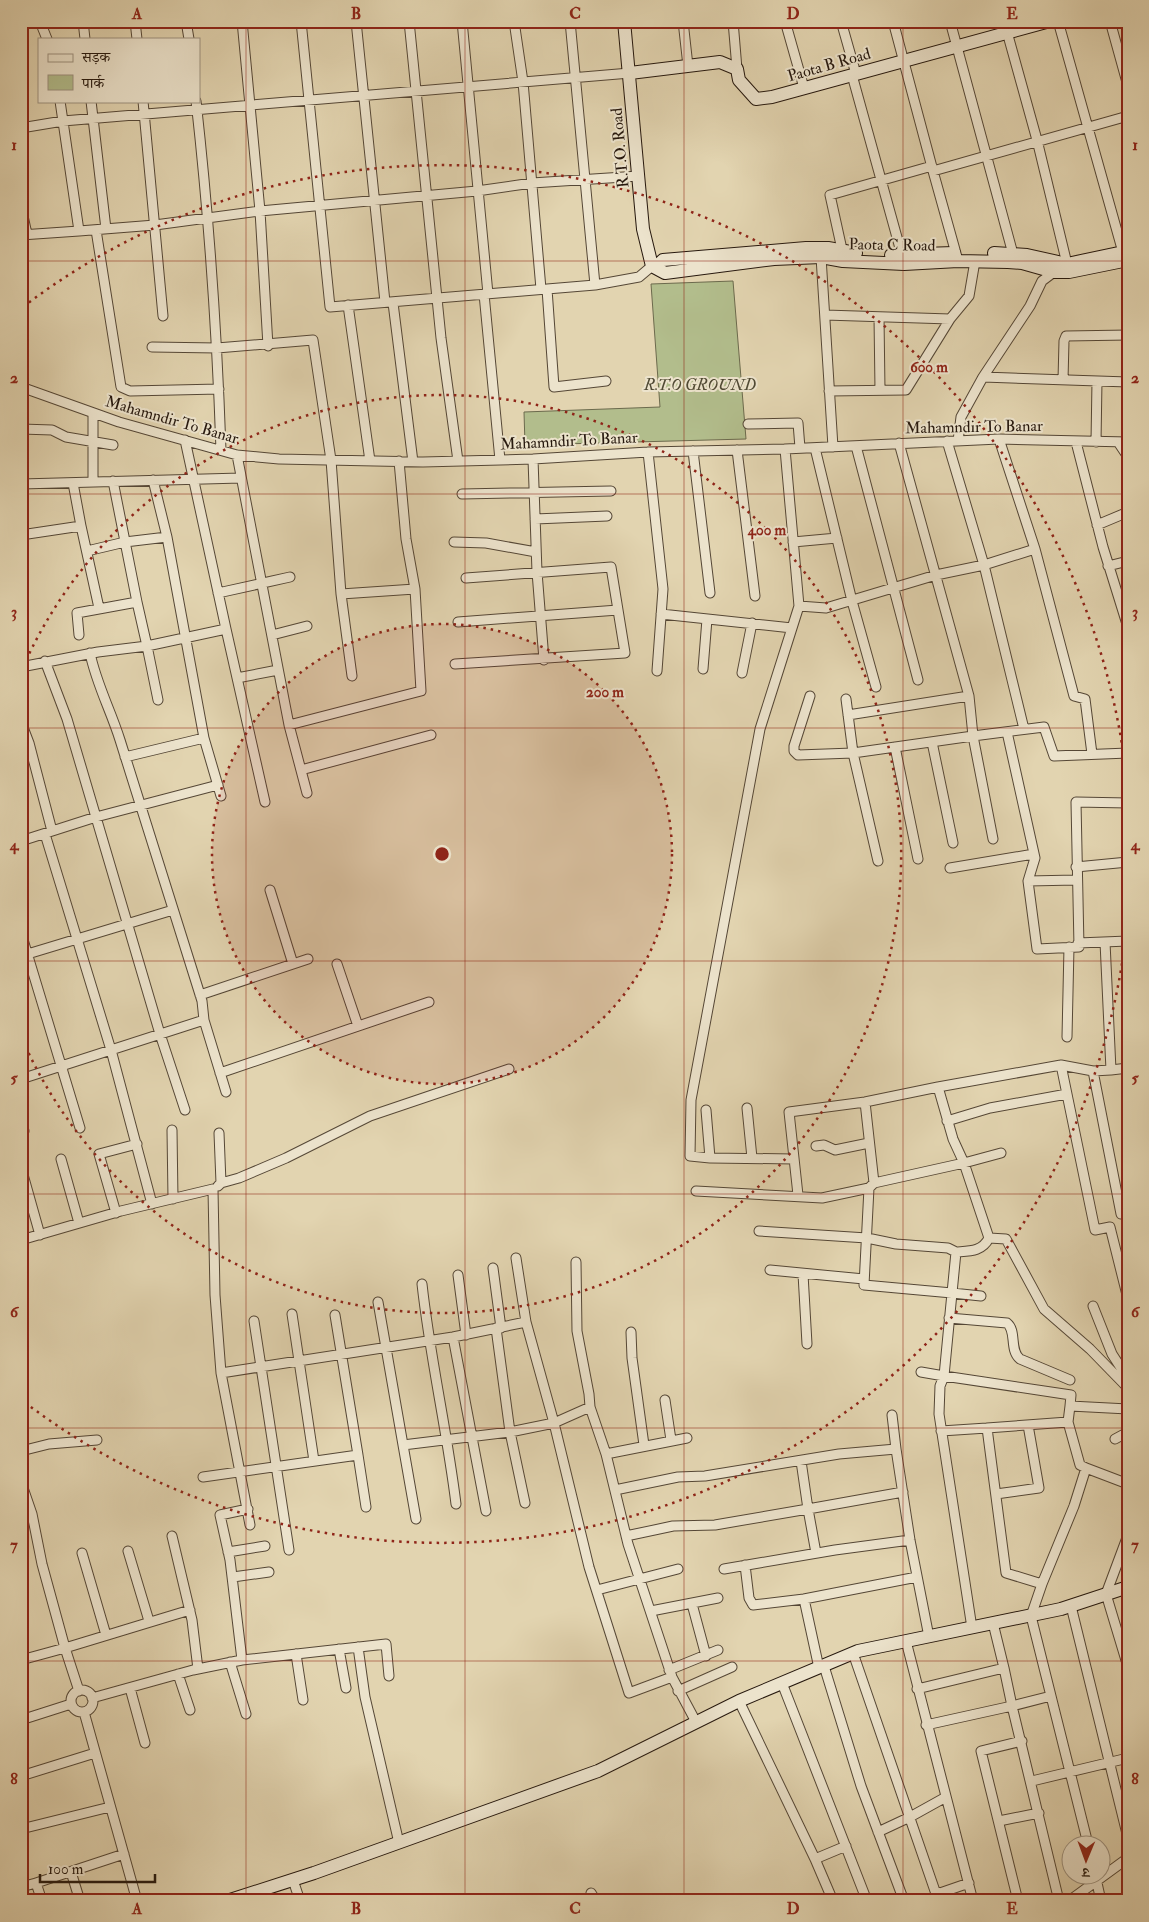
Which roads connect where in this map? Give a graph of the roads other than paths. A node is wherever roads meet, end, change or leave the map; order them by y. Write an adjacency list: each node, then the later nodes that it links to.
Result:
1 (52, 21): 22 (street)
2 (83, 21): 25 (street)
3 (135, 21): 26 (street)
4 (186, 21): 27 (street)
5 (242, 21): 46 (street)
6 (301, 21): 41 (street)
7 (356, 21): 40 (street)
8 (409, 21): 39 (street)
9 (462, 21): 37 (street)
10 (514, 21): 35 (street)
11 (570, 21): 34 (street)
12 (624, 21): 32 (street, R.T.O. Road)
13 (683, 21): 30 (street)
14 (733, 21): 31 (street)
15 (785, 21): 38 (street)
16 (841, 21): 33 (street)
17 (893, 21): 29 (street)
18 (950, 21): 28 (street)
19 (1050, 21): 23 (street, Paota B Road)
20 (1058, 21): 52 (street)
21 (1110, 21): 36 (street)
22 (38, 23): 24 (street)
23 (1006, 27): 28 (street, Paota B Road); 54 (street)
24 (46, 38)
25 (85, 38)
26 (137, 38)
27 (188, 38)
28 (957, 46): 29 (street, Paota B Road); 55 (street)
29 (904, 60): 33 (street, Paota B Road); 56 (street)
30 (688, 66): 31 (street); 32 (street)
31 (737, 69): 38 (street, Paota B Road)
32 (630, 72): 34 (street); 57 (street, R.T.O. Road)
33 (854, 74): 38 (street, Paota B Road); 59 (street)
34 (575, 76): 35 (street); 58 (street)
35 (523, 82): 37 (street); 60 (street)
36 (1128, 86)
37 (468, 87): 39 (street); 61 (street)
38 (804, 88)
39 (416, 90): 40 (street); 62 (street)
40 (364, 94): 41 (street); 63 (street)
41 (309, 99): 46 (street); 64 (street)
42 (60, 102): 51 (street)
43 (91, 102): 50 (street)
44 (144, 102): 48 (street)
45 (196, 102): 47 (street)
46 (249, 106): 47 (street); 66 (street)
47 (197, 111): 48 (street); 67 (street)
48 (145, 115): 50 (street); 68 (street)
49 (1128, 116): 52 (street)
50 (93, 119): 51 (street); 69 (street)
51 (63, 121): 53 (street); 70 (street)
52 (1088, 127): 54 (street); 74 (street)
53 (21, 128)
54 (1037, 140): 55 (street); 80 (street)
55 (986, 154): 56 (street); 72 (street)
56 (933, 168): 59 (street); 76 (street)
57 (639, 176): 58 (street); 79 (street, R.T.O. Road)
58 (585, 179): 60 (street); 82 (street)
59 (880, 181): 73 (street); 77 (street)
60 (532, 183): 61 (street); 83 (street)
61 (477, 191): 62 (street); 84 (street)
62 (426, 195): 63 (street); 85 (street)
63 (375, 200): 64 (street); 86 (street)
64 (320, 205): 66 (street); 87 (street)
65 (21, 206): 71 (street)
66 (260, 211): 67 (street); 93 (street)
67 (208, 218): 68 (street); 95 (street)
68 (155, 225): 69 (street); 89 (street)
69 (101, 230): 70 (street); 102 (street)
70 (79, 231): 71 (street)
71 (24, 234)
72 (1013, 254): 76 (street); 80 (street)
73 (843, 256): 75 (street, Paota C Road); 77 (street, Paota C Road); 79 (street)
74 (1126, 256): 80 (street, Paota C Road)
75 (821, 257): 79 (street, Paota C Road); 88 (street)
76 (957, 257): 77 (street, Paota C Road); 78 (street, Paota C Road)
77 (903, 260)
78 (975, 261): 81 (street, Paota C Road); 91 (street)
79 (654, 267): 82 (street)
80 (1068, 268): 81 (street, Paota C Road)
81 (1054, 272): 96 (street)
82 (595, 285): 83 (street)
83 (544, 289): 84 (street); 98 (street)
84 (486, 294): 85 (street); 131 (street)
85 (437, 298): 86 (street); 134 (street)
86 (389, 303): 87 (street); 135 (street)
87 (348, 305): 132 (street)
88 (825, 315): 90 (street); 104 (street)
89 (163, 316)
90 (879, 317): 91 (street); 103 (street)
91 (950, 319): 103 (street)
92 (1128, 335): 97 (street)
93 (268, 346): 95 (street); 130 (street)
94 (152, 347): 95 (street)
95 (217, 348): 102 (street)
96 (983, 377): 97 (street); 112 (street)
97 (1064, 380): 99 (street)
98 (606, 381)
99 (1097, 381): 100 (street); 115 (street)
100 (1128, 382)
101 (21, 387): 105 (street, Mahamndir To Banar)
102 (218, 389): 123 (street)
103 (880, 390): 104 (street)
104 (829, 391): 119 (street)
105 (93, 413): 109 (street); 110 (street, Mahamndir To Banar)
106 (748, 424): 120 (street)
107 (21, 429): 109 (street)
108 (999, 439): 112 (street, Mahamndir To Banar); 114 (street, Mahamndir To Banar); 157 (street)
109 (92, 440): 117 (street); 140 (street)
110 (185, 440): 123 (street, Mahamndir To Banar); 137 (street)
111 (947, 441): 112 (street, Mahamndir To Banar); 113 (street, Mahamndir To Banar); 161 (street)
112 (958, 441)
113 (899, 442): 118 (street, Mahamndir To Banar); 164 (street)
114 (1076, 442): 115 (street, Mahamndir To Banar); 149 (street)
115 (1096, 442): 116 (street, Mahamndir To Banar)
116 (1123, 442): 128 (street)
117 (113, 445)
118 (856, 446): 119 (street, Mahamndir To Banar); 168 (street)
119 (833, 447): 121 (street, Mahamndir To Banar)
120 (800, 448): 121 (street, Mahamndir To Banar); 122 (street, Mahamndir To Banar)
121 (814, 448): 153 (street)
122 (784, 449): 125 (street, Mahamndir To Banar); 156 (street)
123 (221, 450): 127 (street, Mahamndir To Banar)
124 (693, 450): 125 (street, Mahamndir To Banar); 126 (street, Mahamndir To Banar); 171 (street)
125 (737, 450): 173 (street)
126 (648, 452): 129 (street, Mahamndir To Banar); 179 (street)
127 (237, 454): 130 (street, Mahamndir To Banar); 136 (street)
128 (1128, 457)
129 (534, 459): 131 (street, Mahamndir To Banar); 144 (street)
130 (331, 460): 132 (street, Mahamndir To Banar); 172 (street)
131 (500, 460): 134 (street, Mahamndir To Banar)
132 (370, 461): 133 (street, Mahamndir To Banar)
133 (399, 461): 135 (street, Mahamndir To Banar); 169 (street)
134 (458, 461): 135 (street, Mahamndir To Banar)
135 (413, 462)
136 (241, 478): 137 (street); 167 (street)
137 (194, 479): 138 (street); 170 (street)
138 (153, 480): 139 (street); 152 (street)
139 (113, 481): 140 (street); 154 (street)
140 (93, 482): 141 (street)
141 (73, 483): 142 (street); 150 (street)
142 (21, 484)
143 (611, 491): 144 (street)
144 (535, 492): 145 (street); 148 (street)
145 (462, 494)
146 (1128, 512): 149 (street)
147 (607, 516): 148 (street)
148 (535, 518): 159 (street)
149 (1097, 525): 162 (street)
150 (81, 526): 151 (street); 158 (street)
151 (21, 535)
152 (167, 537): 154 (street); 190 (street)
153 (837, 538): 156 (street); 174 (street)
154 (125, 542): 158 (street); 175 (street)
155 (454, 542): 159 (street)
156 (793, 542): 176 (street)
157 (1035, 549): 161 (street); 221 (street)
158 (87, 551): 177 (street)
159 (536, 552): 163 (street)
160 (1128, 561): 162 (street)
161 (984, 565): 164 (street); 212 (street)
162 (1108, 566): 183 (street)
163 (537, 572): 166 (street); 178 (street); 180 (street)
164 (936, 575): 168 (street); 206 (street)
165 (290, 577): 167 (street)
166 (466, 578)
167 (261, 583): 170 (street); 188 (street)
168 (893, 588): 174 (street); 203 (street)
169 (415, 589): 172 (street); 211 (street)
170 (218, 593): 187 (street)
171 (710, 593)
172 (341, 594): 201 (street)
173 (755, 596)
174 (852, 601): 176 (street); 204 (street)
175 (137, 602): 177 (street); 191 (street)
176 (800, 606): 186 (street)
177 (99, 608): 189 (street)
178 (618, 610): 180 (street); 193 (street)
179 (661, 614): 181 (street); 199 (street)
180 (541, 615): 182 (street); 193 (street)
181 (707, 619): 184 (street); 197 (street)
182 (458, 622)
183 (1127, 623)
184 (752, 624): 186 (street); 200 (street)
185 (307, 626): 188 (street)
186 (792, 628): 286 (street)
187 (226, 629): 190 (street); 202 (street)
188 (272, 635): 198 (street)
189 (79, 636)
190 (184, 638): 191 (street); 216 (street)
191 (147, 646): 192 (street); 208 (street)
192 (90, 653): 194 (street); 222 (street)
193 (544, 660): 195 (street)
194 (45, 662): 196 (street); 230 (street)
195 (456, 664)
196 (21, 666)
197 (703, 669)
198 (278, 670): 202 (street); 211 (street)
199 (657, 671)
200 (742, 673)
201 (352, 676)
202 (237, 678): 227 (street)
203 (918, 680)
204 (876, 687)
205 (810, 696): 220 (street)
206 (969, 696): 209 (street); 215 (street)
207 (846, 699): 209 (street)
208 (158, 700)
209 (848, 715): 220 (street)
210 (21, 722): 231 (street)
211 (289, 725): 223 (street)
212 (1024, 729): 213 (street); 221 (street)
213 (1006, 732): 215 (street); 235 (street)
214 (431, 735): 223 (street)
215 (973, 736): 217 (street); 232 (street)
216 (204, 738): 222 (street); 224 (street)
217 (932, 742): 218 (street); 234 (street)
218 (895, 747): 220 (street); 236 (street)
219 (1128, 753): 221 (street)
220 (853, 754): 237 (street)
221 (1092, 754)
222 (125, 757): 229 (street)
223 (301, 770): 225 (street)
224 (218, 785): 226 (street); 229 (street)
225 (307, 793)
226 (220, 796)
227 (264, 802)
228 (1128, 803): 239 (street)
229 (140, 806): 230 (street); 244 (street)
230 (96, 817): 231 (street); 245 (street)
231 (48, 832): 233 (street); 247 (street)
232 (992, 839)
233 (21, 841)
234 (953, 843)
235 (1034, 854): 240 (street); 242 (street)
236 (918, 859)
237 (878, 860)
238 (1128, 862): 239 (street)
239 (1076, 866): 241 (street)
240 (950, 868)
241 (1076, 880): 242 (street); 250 (street)
242 (1028, 881): 251 (street)
243 (270, 890): 254 (street)
244 (172, 910): 245 (street); 256 (street)
245 (127, 922): 247 (street); 260 (street)
246 (21, 933): 252 (street)
247 (77, 939): 252 (street); 262 (street)
248 (1128, 941): 249 (street)
249 (1105, 942): 250 (street); 267 (street)
250 (1078, 943): 251 (street)
251 (1069, 948): 261 (street)
252 (24, 955): 264 (street)
253 (308, 959): 254 (street)
254 (293, 964): 256 (street)
255 (337, 964): 259 (street)
256 (200, 995): 258 (street)
257 (429, 1002): 259 (street)
258 (204, 1020): 260 (street); 269 (street)
259 (358, 1026): 269 (street)
260 (160, 1034): 262 (street); 276 (street)
261 (1067, 1037)
262 (111, 1050): 264 (street); 283 (street)
263 (1061, 1065): 268 (street); 271 (street); 273 (street)
264 (60, 1067): 270 (street); 279 (street)
265 (1128, 1068): 267 (street)
266 (509, 1069): 292 (street)
267 (1111, 1070): 268 (street)
268 (1093, 1071): 299 (street)
269 (220, 1073): 272 (street)
270 (21, 1079)
271 (938, 1087): 274 (street); 278 (street)
272 (226, 1092)
273 (1066, 1094): 278 (street); 317 (street)
274 (864, 1102): 282 (street); 289 (street)
275 (747, 1108): 287 (street)
276 (185, 1110)
277 (706, 1110): 286 (street)
278 (948, 1121): 290 (street)
279 (80, 1128)
280 (172, 1130): 296 (street)
281 (219, 1132): 292 (street)
282 (869, 1143): 284 (street); 293 (street)
283 (137, 1144): 297 (street); 298 (street)
284 (816, 1146)
285 (1001, 1153): 290 (street)
286 (710, 1158): 287 (street)
287 (752, 1158): 289 (street)
288 (61, 1159): 300 (street)
289 (794, 1159): 295 (street)
290 (964, 1164): 293 (street); 304 (street)
291 (22, 1170): 302 (street)
292 (217, 1186): 296 (street); 336 (street)
293 (871, 1186): 295 (street); 303 (street)
294 (696, 1191): 295 (street)
295 (798, 1195)
296 (173, 1198): 297 (street)
297 (152, 1204): 298 (street)
298 (116, 1213): 300 (street)
299 (1128, 1213)
300 (79, 1224): 302 (street)
301 (759, 1231): 303 (street)
302 (40, 1235): 305 (street)
303 (867, 1238): 306 (street); 313 (street)
304 (989, 1238): 306 (street); 339 (street)
305 (21, 1240)
306 (956, 1252): 315 (street)
307 (516, 1258): 324 (street)
308 (576, 1262): 342 (street)
309 (493, 1268): 325 (street)
310 (770, 1270): 311 (street)
311 (803, 1274): 313 (street); 330 (street)
312 (458, 1275): 327 (street)
313 (864, 1279): 315 (street)
314 (422, 1284): 329 (street)
315 (952, 1293): 316 (street); 322 (street)
316 (981, 1296)
317 (1128, 1299)
318 (378, 1302): 331 (street)
319 (1093, 1306): 339 (street)
320 (292, 1314): 333 (street)
321 (335, 1315): 332 (street)
322 (949, 1318): 337 (street); 338 (street)
323 (254, 1320): 334 (street)
324 (526, 1322): 325 (street); 346 (street)
325 (498, 1328): 327 (street); 350 (street)
326 (631, 1332): 359 (street)
327 (466, 1334): 328 (street)
328 (453, 1337): 329 (street); 352 (street)
329 (428, 1340): 331 (street); 354 (street)
330 (806, 1344)
331 (386, 1346): 332 (street); 358 (street)
332 (341, 1353): 333 (street); 363 (street)
333 (298, 1360): 334 (street); 364 (street)
334 (260, 1367): 336 (street); 366 (street)
335 (921, 1372): 337 (street)
336 (221, 1373): 368 (street)
337 (944, 1376): 341 (street); 349 (street)
338 (1070, 1380)
339 (1126, 1386)
340 (665, 1400): 357 (street)
341 (1070, 1406): 343 (street); 345 (street)
342 (590, 1407): 346 (street); 362 (street)
343 (1128, 1409)
344 (892, 1415): 360 (street)
345 (1068, 1422): 347 (street); 367 (street)
346 (554, 1423): 350 (street); 402 (street)
347 (1028, 1424): 348 (street); 374 (street)
348 (987, 1428): 349 (street); 374 (street)
349 (941, 1431): 413 (street)
350 (510, 1432): 352 (street); 375 (street)
351 (1128, 1432): 355 (street)
352 (473, 1436): 354 (street); 380 (street)
353 (687, 1438): 357 (street)
354 (448, 1439): 358 (street); 376 (street)
355 (1115, 1439)
356 (97, 1440): 361 (street)
357 (671, 1440): 359 (street)
358 (403, 1445): 381 (street)
359 (644, 1445): 362 (street)
360 (896, 1448): 365 (street); 373 (street)
361 (21, 1451)
362 (606, 1454): 372 (street)
363 (358, 1455): 364 (street); 377 (street)
364 (314, 1461): 366 (street)
365 (801, 1461): 372 (street); 379 (street)
366 (276, 1467): 368 (street); 388 (street)
367 (1086, 1468): 371 (street); 400 (street)
368 (240, 1471): 369 (street); 378 (street)
369 (203, 1477)
370 (21, 1482): 418 (street)
371 (1128, 1484)
372 (615, 1490): 385 (street)
373 (903, 1492): 379 (street); 386 (street)
374 (996, 1494): 400 (street)
375 (525, 1503)
376 (456, 1504)
377 (366, 1507)
378 (248, 1509): 382 (street); 390 (street)
379 (808, 1510): 385 (street); 392 (street)
380 (486, 1511)
381 (416, 1519)
382 (250, 1525)
383 (1128, 1535): 403 (street)
384 (172, 1536): 408 (street)
385 (626, 1536): 399 (street)
386 (910, 1540): 392 (street); 398 (street)
387 (264, 1546): 390 (street)
388 (289, 1550)
389 (128, 1551): 411 (street)
390 (228, 1552): 397 (street)
391 (82, 1553): 414 (street)
392 (816, 1553): 393 (street)
393 (744, 1565): 395 (street); 405 (street)
394 (678, 1568): 399 (street)
395 (724, 1569)
396 (269, 1572): 397 (street)
397 (232, 1577): 425 (street)
398 (917, 1577): 405 (street); 415 (street)
399 (640, 1578): 402 (street); 409 (street)
400 (1042, 1584): 410 (street)
401 (1128, 1587): 403 (street)
402 (597, 1590): 433 (street)
403 (1106, 1594): 407 (street); 429 (street)
404 (718, 1598): 406 (street)
405 (804, 1599): 428 (street)
406 (692, 1604): 409 (street); 423 (street)
407 (1071, 1606): 410 (street); 457 (street)
408 (190, 1610): 411 (street); 431 (street)
409 (651, 1611): 433 (street)
410 (1031, 1616): 412 (street); 441 (street)
411 (149, 1621): 414 (street)
412 (993, 1623): 413 (street); 430 (street)
413 (972, 1628): 415 (street)
414 (106, 1635): 418 (street)
415 (929, 1637): 416 (street)
416 (906, 1642): 421 (street); 438 (street)
417 (358, 1647): 419 (street); 434 (street); 470 (street)
418 (65, 1648): 424 (street); 439 (street)
419 (340, 1649): 422 (street); 437 (street)
420 (718, 1650): 423 (street)
421 (853, 1653): 428 (street); 464 (street)
422 (296, 1654): 425 (street); 443 (street)
423 (706, 1656): 433 (street)
424 (21, 1660)
425 (242, 1660): 426 (street)
426 (230, 1662): 431 (street); 449 (street)
427 (732, 1667): 440 (street)
428 (821, 1667): 435 (street); 467 (street)
429 (1128, 1667)
430 (1004, 1668): 438 (street); 446 (street)
431 (198, 1669): 432 (street)
432 (178, 1674): 436 (street); 447 (street)
433 (670, 1674): 440 (street)
434 (389, 1676)
435 (782, 1683): 444 (street); 471 (street)
436 (130, 1688): 442 (street); 454 (street)
437 (346, 1688)
438 (917, 1689): 452 (street)
439 (79, 1690): 442 (street); 445 (street)
440 (678, 1692): 451 (street)
441 (1051, 1696): 446 (street); 458 (street)
442 (92, 1698): 448 (street)
443 (303, 1700)
444 (739, 1700): 451 (street); 474 (street)
445 (71, 1704): 448 (street); 450 (street)
446 (1012, 1706): 452 (street); 453 (street)
447 (190, 1710)
448 (84, 1712): 455 (street)
449 (246, 1714)
450 (21, 1720)
451 (696, 1722): 470 (street)
452 (926, 1725): 461 (street)
453 (1022, 1741): 460 (street); 465 (street)
454 (145, 1743)
455 (95, 1753): 459 (street); 462 (street)
456 (1128, 1758): 457 (street)
457 (1110, 1761): 458 (street); 469 (street)
458 (1071, 1771): 460 (street); 468 (street)
459 (21, 1776)
460 (1032, 1781): 463 (street)
461 (946, 1797): 464 (street); 479 (street)
462 (110, 1807): 466 (street); 472 (street)
463 (1039, 1813): 465 (street); 495 (street)
464 (910, 1817): 467 (street); 479 (street)
465 (998, 1821): 494 (street)
466 (21, 1829)
467 (878, 1832): 492 (street)
468 (1086, 1834)
469 (1128, 1838)
470 (399, 1843): 477 (street)
471 (846, 1846): 474 (street); 484 (street)
472 (124, 1854): 476 (street); 487 (street)
473 (1128, 1858): 475 (street)
474 (815, 1859): 490 (street)
475 (1112, 1868)
476 (71, 1872): 478 (street); 486 (street)
477 (293, 1880): 483 (street); 489 (street)
478 (36, 1883): 482 (street); 485 (street)
479 (969, 1883): 493 (street)
480 (1089, 1884): 496 (street)
481 (1097, 1884): 497 (street)
482 (21, 1887)
483 (244, 1898): 488 (street)
484 (866, 1898): 491 (street)
485 (42, 1901)
486 (80, 1901)
487 (137, 1901)
488 (227, 1901)
489 (300, 1901)
490 (833, 1901)
491 (856, 1901)
492 (904, 1901)
493 (974, 1901)
494 (1018, 1901)
495 (1059, 1901)
496 (1069, 1901)
497 (1101, 1901)

